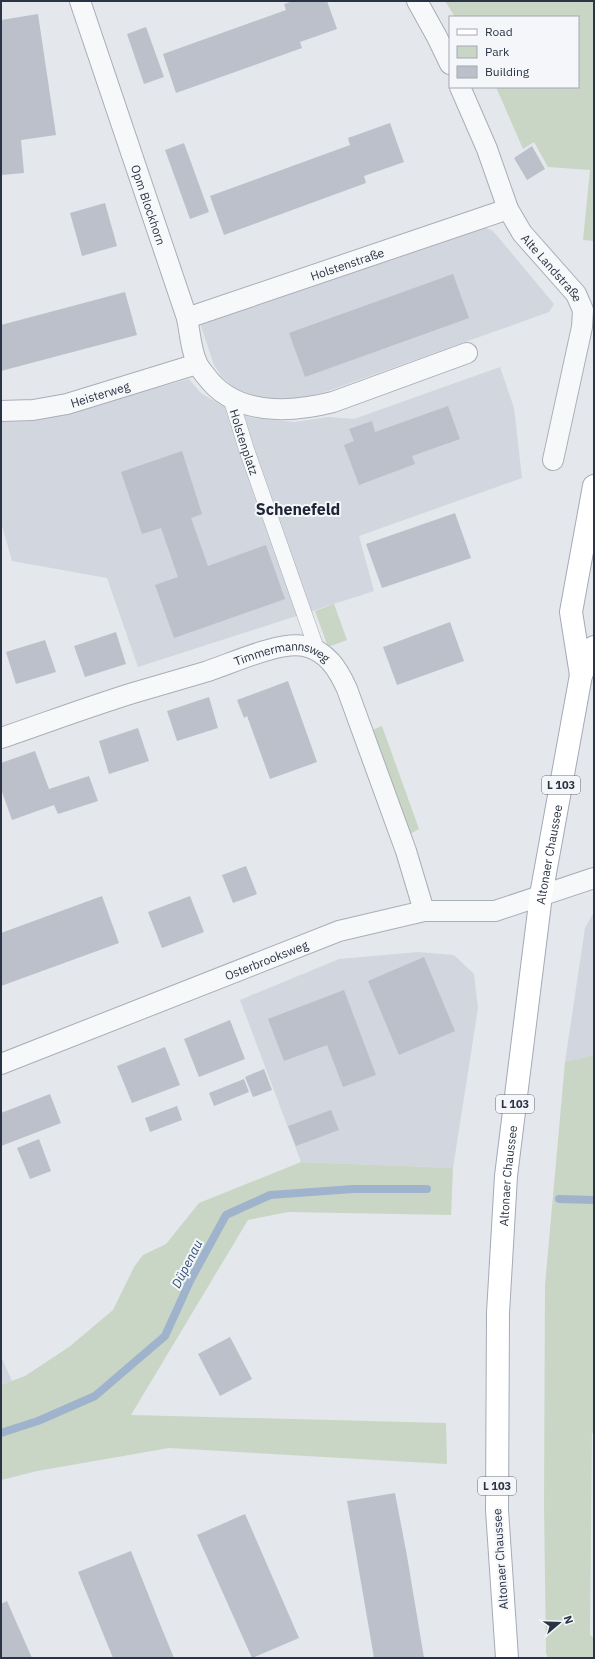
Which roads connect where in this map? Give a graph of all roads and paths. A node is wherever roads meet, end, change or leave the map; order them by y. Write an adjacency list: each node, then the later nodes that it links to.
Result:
1 (80, 1): 6 (street, Opm Blockhorn)
2 (417, 1): 3 (street)
3 (449, 62)
4 (460, 88): 5 (street, Alte Landstraße)
5 (508, 209): 6 (street, Holstenstraße); 11 (street, Alte Landstraße)
6 (187, 318): 8 (street, Opm Blockhorn)
7 (467, 353): 9 (street, Holstenplatz)
8 (197, 364): 9 (street, Opm Blockhorn); 10 (street, Heisterweg)
9 (231, 399): 14 (street, Holstenplatz)
10 (1, 411)
11 (553, 460)
12 (594, 486): 15 (main road, Altonaer Chaussee / L 103)
13 (594, 647): 15 (main road, Altonaer Chaussee / L 103)
14 (318, 650): 16 (street, Timmermannsweg); 19 (street, Timmermannsweg)
15 (581, 674): 18 (main road, Altonaer Chaussee / L 103)
16 (1, 738)
17 (594, 878): 18 (street, Osterbrooksweg)
18 (541, 895): 19 (street, Osterbrooksweg); 21 (main road, Altonaer Chaussee / L 103)
19 (424, 911): 20 (street, Osterbrooksweg)
20 (1, 1064)
21 (507, 1658)

